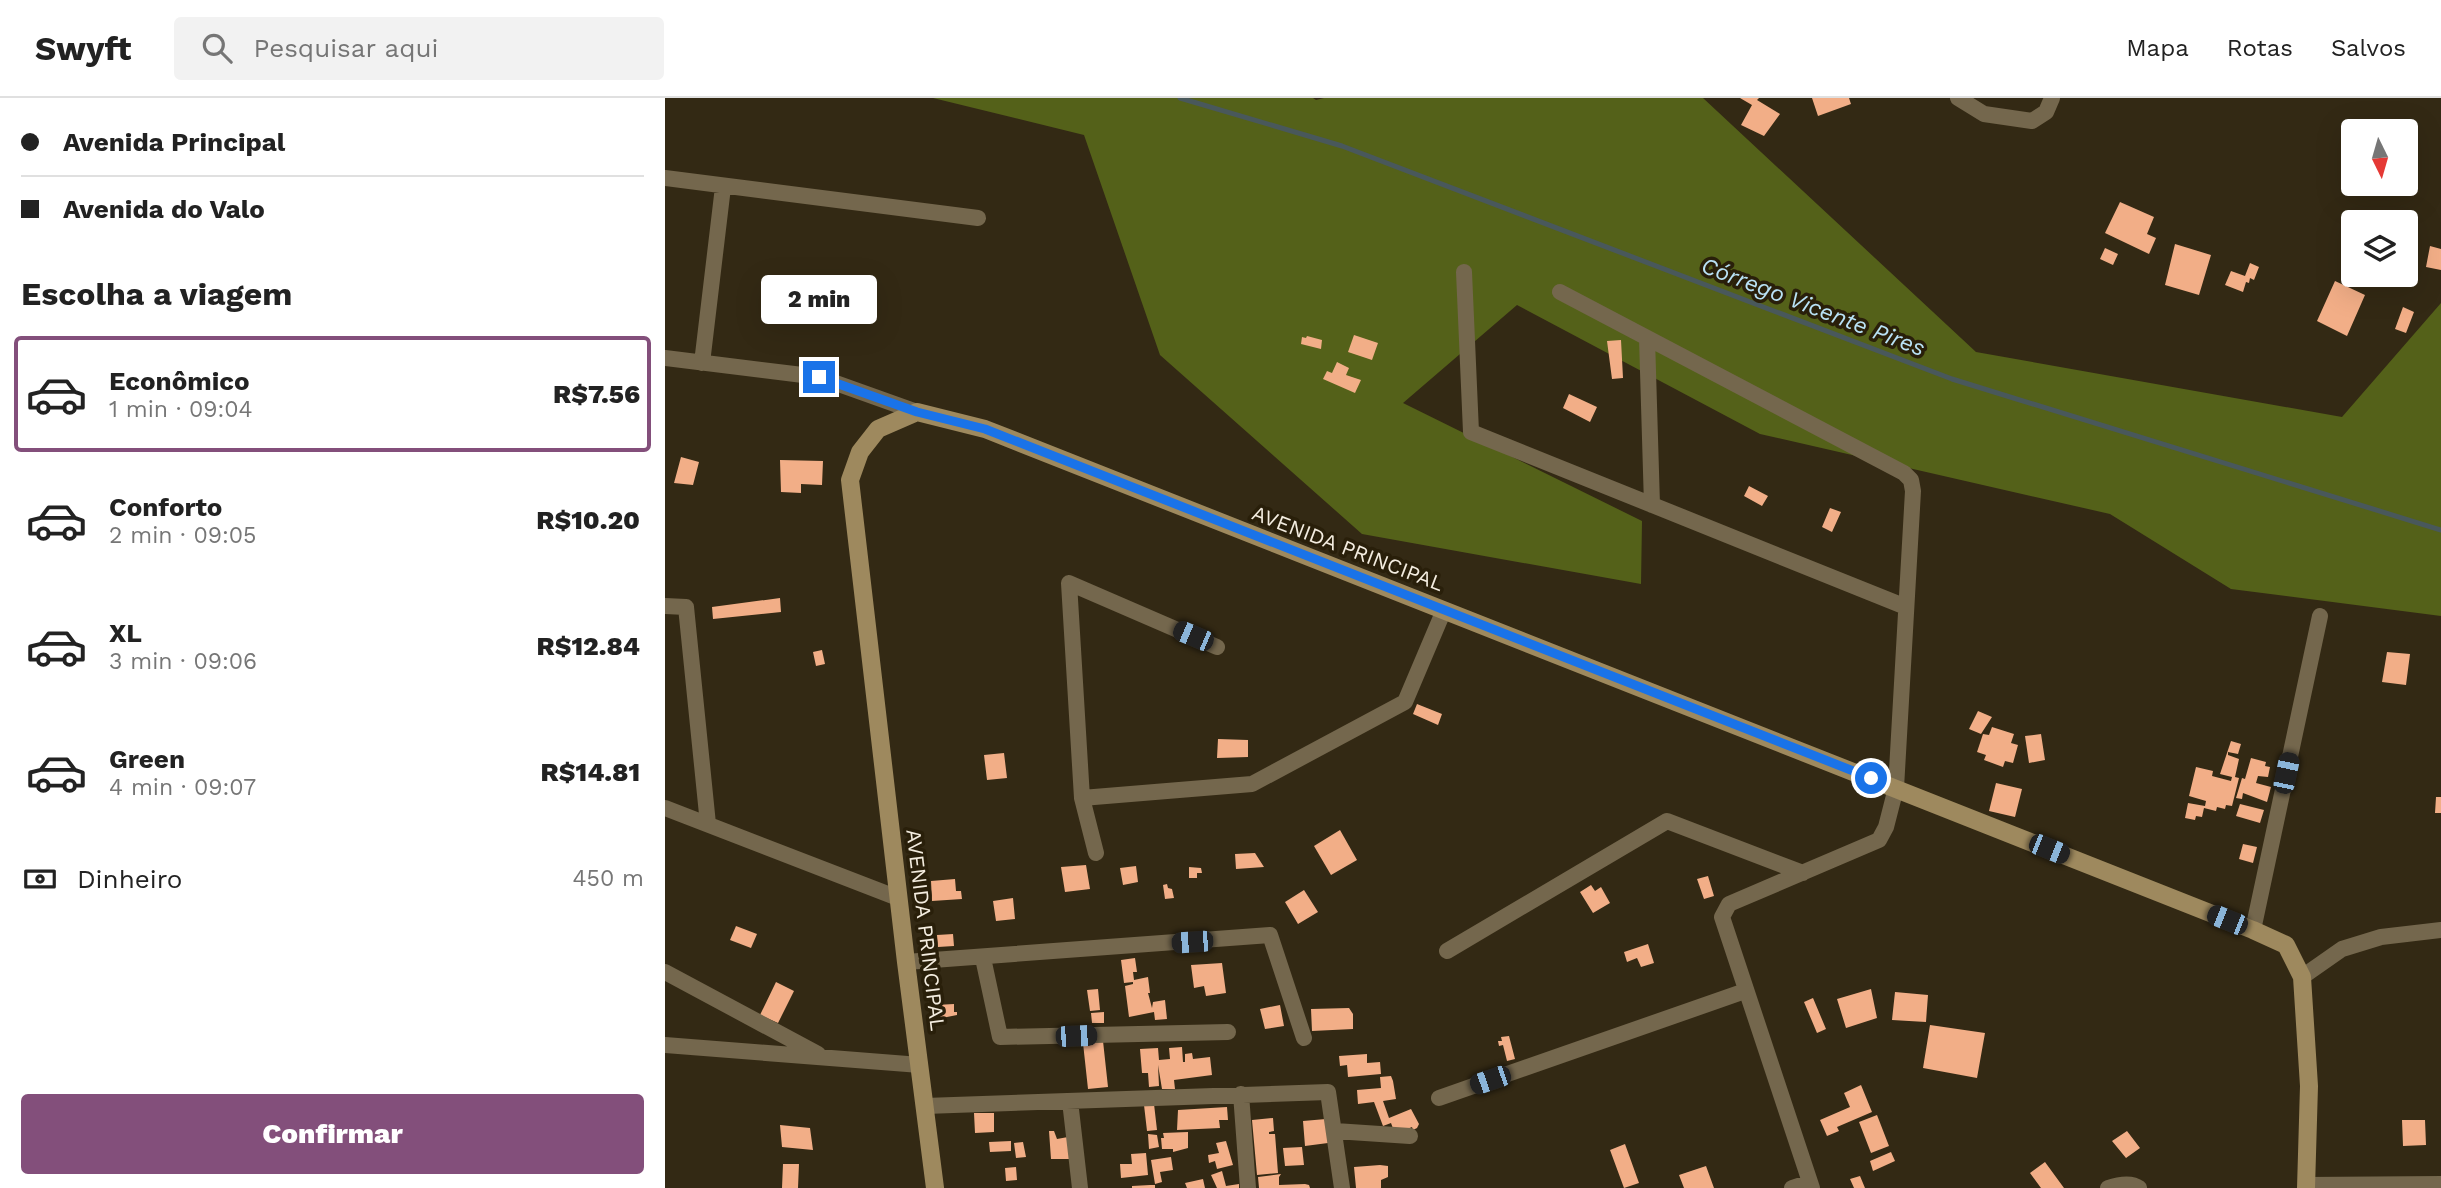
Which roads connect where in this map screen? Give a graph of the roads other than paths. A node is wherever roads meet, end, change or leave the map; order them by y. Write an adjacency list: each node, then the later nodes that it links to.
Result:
1 (1958, 98): 2 (street)
2 (2052, 98)
3 (665, 178): 4 (street)
4 (723, 187): 5 (street); 10 (street)
5 (978, 219)
6 (1465, 272): 12 (street)
7 (1560, 292): 8 (street)
8 (1647, 338): 12 (street); 14 (street)
9 (665, 358): 10 (street)
10 (702, 363): 11 (street)
11 (917, 412): 15 (street, AVENIDA PRINCIPAL); 24 (street, AVENIDA PRINCIPAL)
12 (1652, 505): 14 (street)
13 (665, 606): 21 (street)
14 (1906, 607): 18 (street)
15 (1444, 610): 18 (street, AVENIDA PRINCIPAL); 19 (street)
16 (2320, 616): 25 (street)
17 (1217, 647): 19 (street)
18 (1896, 788): 23 (street); 25 (street, AVENIDA PRINCIPAL)
19 (1082, 798): 22 (street)
20 (665, 808): 21 (street)
21 (708, 824): 24 (street)
22 (1097, 853)
23 (1803, 873): 27 (street); 32 (street)
24 (898, 898): 29 (street, AVENIDA PRINCIPAL)
25 (2252, 930): 31 (street, AVENIDA PRINCIPAL)
26 (2441, 930): 31 (street)
27 (1447, 951)
28 (983, 958): 29 (street); 33 (street); 34 (street)
29 (906, 962): 37 (street, AVENIDA PRINCIPAL)
30 (665, 972): 36 (street)
31 (2302, 976): 46 (street, AVENIDA PRINCIPAL)
32 (1745, 991): 39 (street); 45 (street)
33 (1228, 1032)
34 (1304, 1038)
35 (665, 1045): 36 (street)
36 (823, 1057): 37 (street)
37 (920, 1065): 41 (street, AVENIDA PRINCIPAL)
38 (1241, 1094): 40 (street); 42 (street); 49 (street)
39 (1439, 1098)
40 (1070, 1101): 41 (street); 48 (street)
41 (925, 1105): 47 (street, AVENIDA PRINCIPAL)
42 (1335, 1131): 43 (street); 50 (street)
43 (1410, 1136)
44 (2441, 1184): 46 (street)
45 (1811, 1185): 51 (street)
46 (2306, 1186)
47 (935, 1188)
48 (1080, 1188)
49 (1248, 1188)
50 (1342, 1188)
51 (1792, 1188)
52 (2108, 1188): 53 (street)
53 (2139, 1188)

